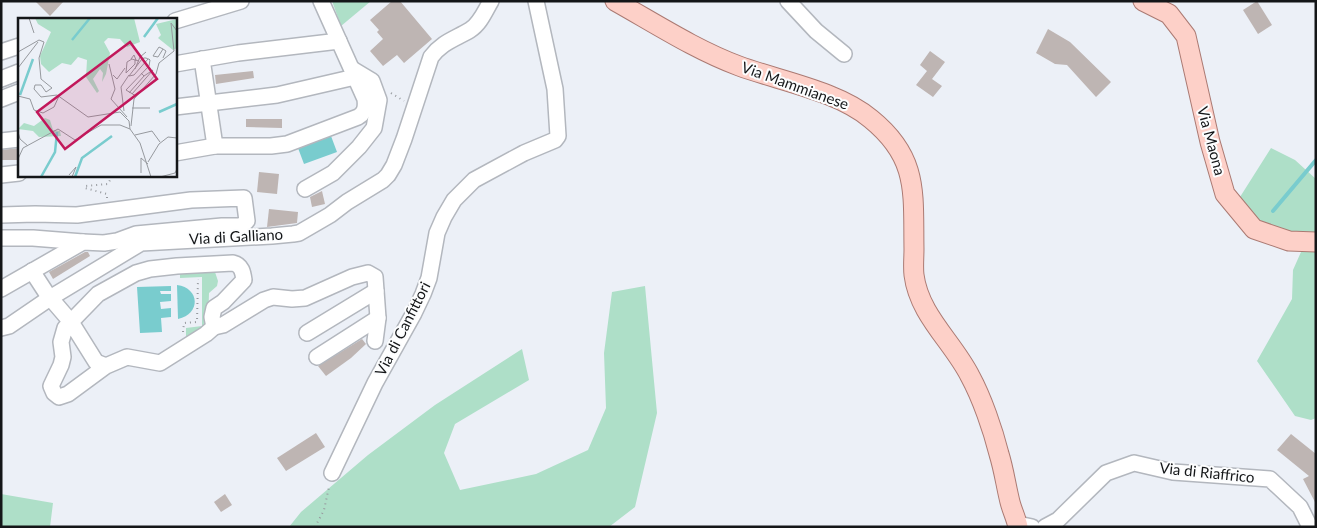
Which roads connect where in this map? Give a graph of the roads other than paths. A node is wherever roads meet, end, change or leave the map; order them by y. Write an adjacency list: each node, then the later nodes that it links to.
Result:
1 (241, 1): 8 (street)
2 (321, 1): 9 (street)
3 (491, 1): 33 (street, Via di Galliano)
4 (536, 1): 42 (street, Via di Canfittori)
5 (615, 1): 43 (main road, Via Mammianese)
6 (788, 1): 12 (street)
7 (1143, 1): 29 (main road, Via Maona)
8 (176, 21)
9 (339, 41): 13 (street); 15 (street)
10 (18, 46): 11 (street)
11 (1, 52)
12 (844, 54)
13 (185, 60): 19 (street)
14 (18, 72): 16 (street)
15 (353, 73): 19 (street); 23 (street); 25 (street)
16 (1, 79)
17 (18, 92): 18 (street)
18 (1, 99)
19 (209, 103): 20 (street); 23 (street)
20 (176, 108)
21 (18, 139): 22 (street)
22 (1, 141)
23 (215, 146): 24 (street)
24 (176, 153)
25 (305, 189)
26 (1, 216): 28 (street)
27 (1, 238): 28 (street)
28 (83, 242): 30 (street)
29 (1316, 242)
30 (32, 271): 31 (street); 33 (street)
31 (1, 289)
32 (376, 291): 34 (street); 36 (street); 38 (street)
33 (50, 298): 35 (street); 37 (street, Via di Galliano)
34 (378, 318): 39 (street); 40 (street)
35 (71, 322): 36 (street); 41 (street); 41 (street)
36 (214, 327): 41 (street)
37 (1, 328)
38 (308, 333)
39 (375, 341)
40 (317, 358)
41 (106, 366)
42 (332, 473)
43 (1023, 526)
44 (1045, 527): 45 (street, Via di Riaffrico)
45 (1310, 527)

